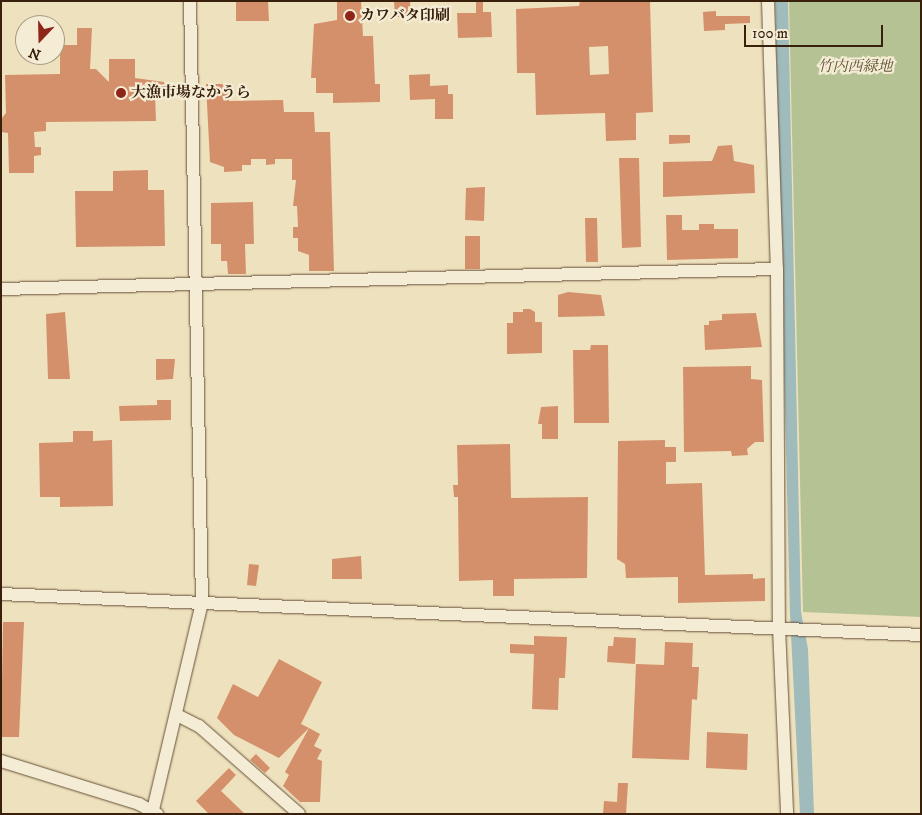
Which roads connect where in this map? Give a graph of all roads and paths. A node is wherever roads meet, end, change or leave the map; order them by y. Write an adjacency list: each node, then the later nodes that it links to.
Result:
1 (190, 1): 4 (street)
2 (768, 1): 3 (street)
3 (777, 269): 4 (street); 8 (street)
4 (197, 284): 5 (street); 7 (street)
5 (1, 289)
6 (1, 594): 7 (street)
7 (202, 602): 8 (street); 10 (street)
8 (786, 629): 9 (street); 14 (street)
9 (921, 635)
10 (176, 715): 12 (street); 13 (street)
11 (1, 761): 12 (street)
12 (154, 813)
13 (299, 814)
14 (786, 814)

